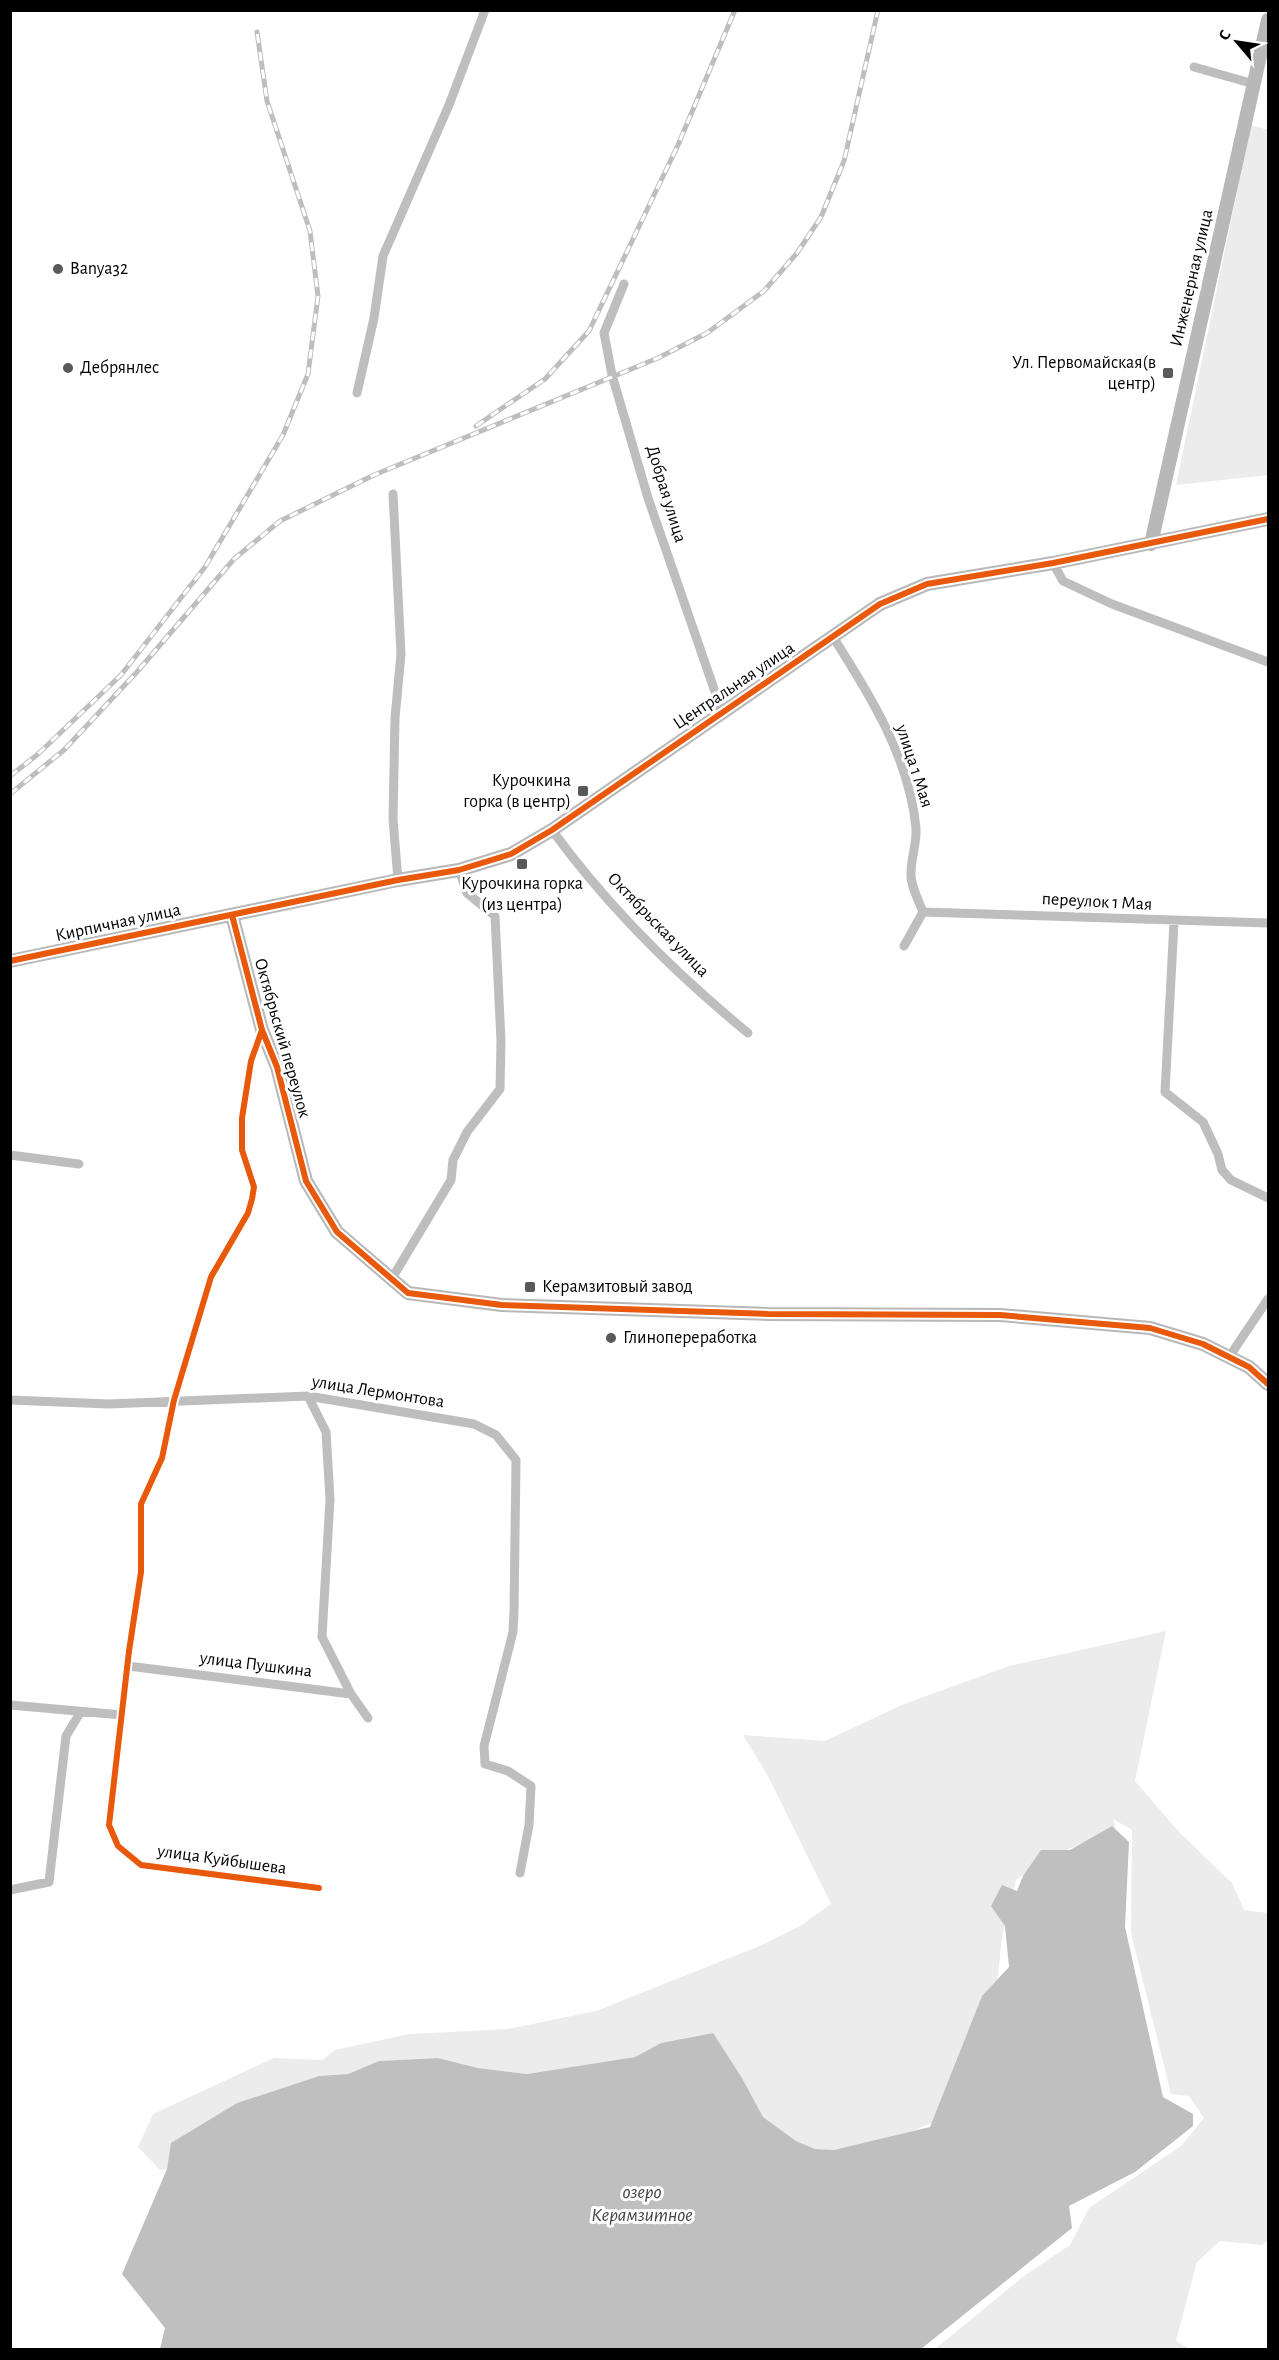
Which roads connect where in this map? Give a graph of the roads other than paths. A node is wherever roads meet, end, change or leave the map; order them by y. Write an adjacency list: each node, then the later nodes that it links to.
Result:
1 (485, 10): 6 (street)
2 (1269, 20): 4 (street, Инженерная улица)
3 (1194, 67): 4 (street)
4 (1254, 84): 9 (street, Инженерная улица)
5 (624, 284): 13 (street, Добрая улица)
6 (357, 393)
7 (393, 494): 16 (street)
8 (1269, 519): 9 (street, Центральная улица)
9 (1151, 544): 10 (street, Центральная улица)
10 (1053, 563): 11 (street, Центральная улица); 12 (street)
11 (832, 637): 13 (street, Центральная улица); 17 (street, улица 1 Мая)
12 (1269, 662)
13 (722, 712): 14 (street, Центральная улица)
14 (552, 830): 15 (street, Центральная улица); 24 (street, Октябрьская улица)
15 (459, 870): 16 (street, Центральная улица); 28 (street)
16 (398, 880): 18 (street, Центральная улица)
17 (924, 912): 19 (street, переулок 1 Мая); 21 (street)
18 (232, 915): 22 (street, Кирпичная улица); 23 (street, Октябрьский переулок)
19 (1174, 922): 20 (street, переулок 1 Мая); 27 (street)
20 (1269, 923)
21 (904, 946)
22 (10, 961)
23 (262, 1030): 28 (street, Октябрьский переулок); 34 (street, улица Куйбышева)
24 (748, 1033)
25 (10, 1155): 26 (street)
26 (79, 1164)
27 (1269, 1198)
28 (391, 1280): 30 (street, Октябрьский переулок)
29 (1269, 1299): 30 (street)
30 (1229, 1358): 31 (street, Октябрьский переулок)
31 (1269, 1384)
32 (308, 1396): 34 (street, улица Лермонтова); 36 (street); 41 (street, улица Лермонтова)
33 (10, 1400): 34 (street, улица Лермонтова)
34 (174, 1400): 35 (street, улица Куйбышева)
35 (128, 1666): 36 (street, улица Пушкина); 39 (street, улица Куйбышева)
36 (351, 1694): 40 (street)
37 (10, 1705): 38 (street)
38 (80, 1713): 39 (street); 43 (street)
39 (122, 1715): 42 (street, улица Куйбышева)
40 (368, 1718)
41 (520, 1873)
42 (319, 1888)
43 (10, 1890)

